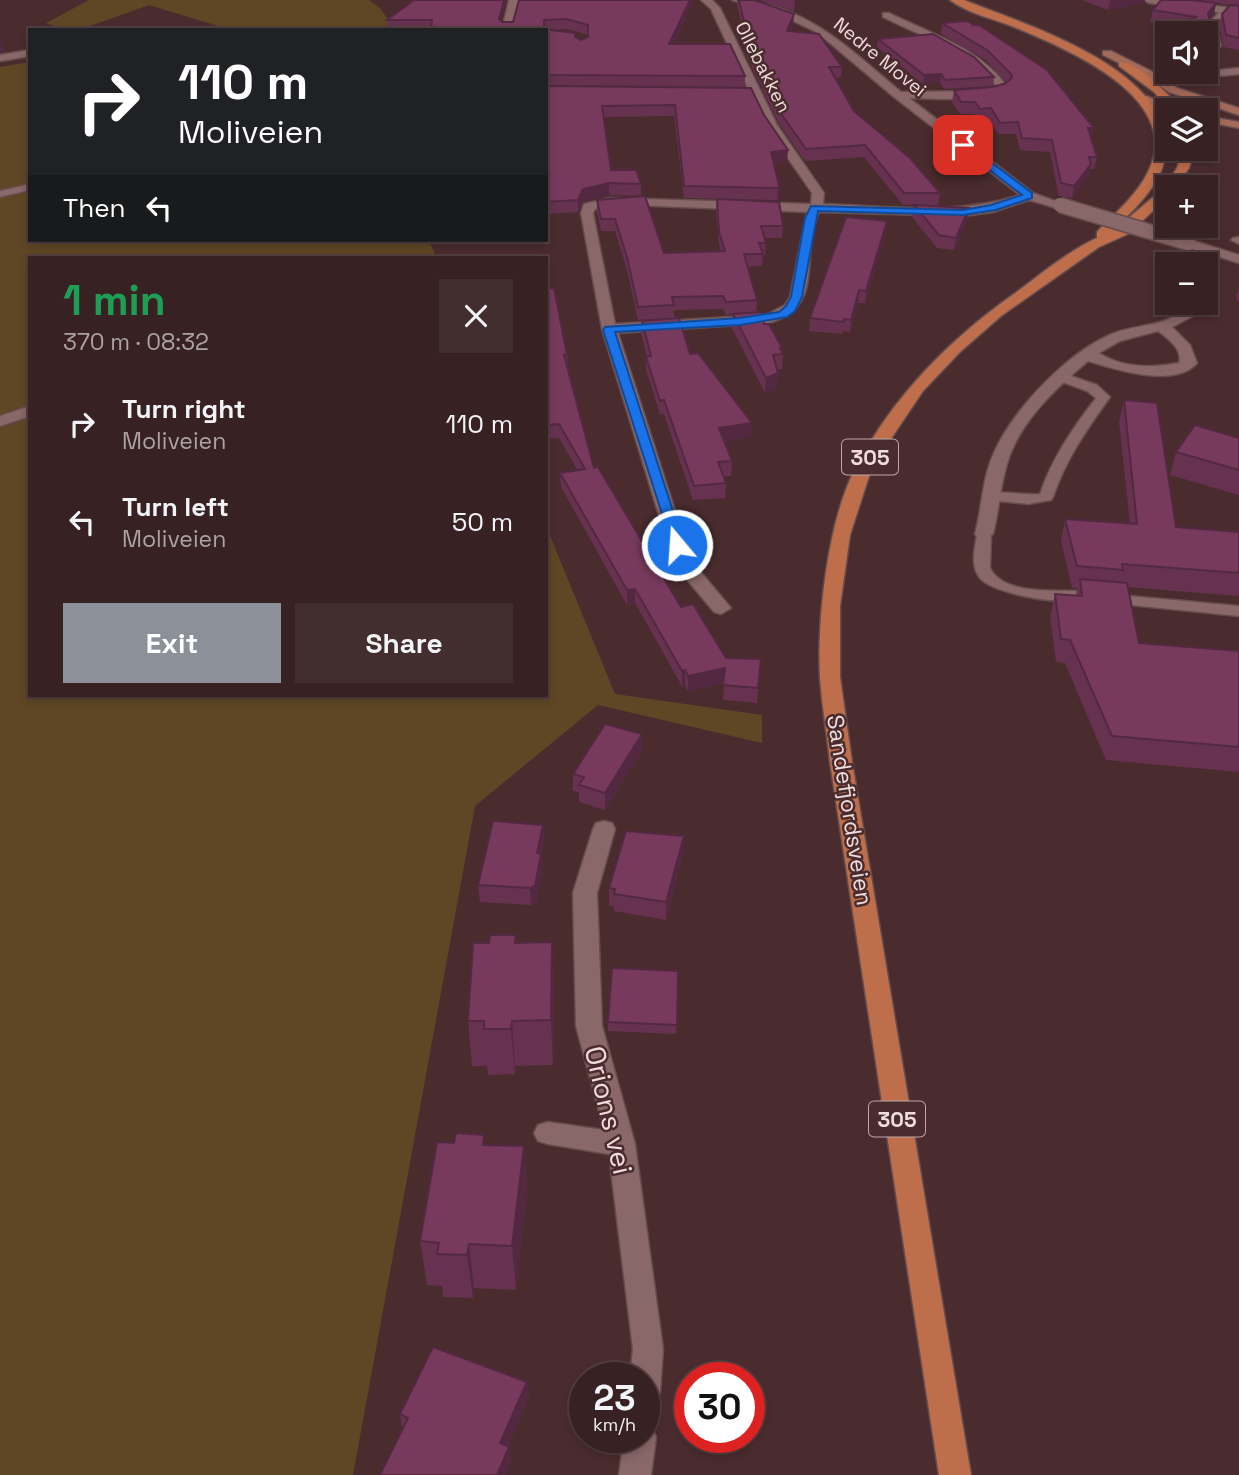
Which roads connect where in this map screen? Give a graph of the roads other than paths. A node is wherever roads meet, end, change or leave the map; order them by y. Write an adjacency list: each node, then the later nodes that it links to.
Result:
1 (514, 0): 11 (street)
2 (706, 0): 18 (street, Ollebakken)
3 (737, 0): 19 (street, Nedre Movei)
4 (955, 0): 20 (main road, Sandefjordsveien / 305)
5 (977, 0): 12 (main road)
6 (1149, 0): 7 (street)
7 (1225, 11): 8 (street); 10 (lane)
8 (1239, 12)
9 (886, 15): 19 (street)
10 (1215, 21)
11 (507, 28)
12 (1097, 48): 21 (main road); 23 (street)
13 (28, 53): 14 (lane)
14 (0, 58)
15 (1239, 71): 16 (street)
16 (1218, 73)
17 (741, 93): 18 (street)
18 (755, 93): 30 (street, Ollebakken)
19 (898, 95): 28 (street, Nedre Movei)
20 (1143, 98): 22 (street); 31 (main road, Sandefjordsveien / 305)
21 (1164, 98)
22 (1155, 103)
23 (1239, 112)
24 (1218, 121): 25 (street)
25 (1239, 125)
26 (28, 187): 27 (lane)
27 (0, 194)
28 (1029, 195): 30 (street); 32 (street, Nedre Movei, bridge)
29 (1155, 202): 31 (main road, Sandefjordsveien / 305)
30 (815, 208): 36 (street); 36 (street)
31 (1094, 244): 51 (main road, Sandefjordsveien / 305)
32 (1214, 251): 33 (street, Nedre Movei)
33 (1239, 259)
34 (1187, 315): 35 (street)
35 (1159, 325): 37 (street); 37 (street)
36 (608, 330): 43 (street)
37 (1090, 354): 38 (street)
38 (1062, 377): 41 (street); 41 (lane)
39 (28, 412): 40 (street)
40 (0, 421)
41 (993, 497): 42 (street)
42 (984, 534): 44 (lane)
43 (721, 608)
44 (1239, 611)
45 (604, 830): 47 (street, Orions vei)
46 (548, 1133): 47 (street)
47 (621, 1144): 48 (street, Orions vei)
48 (647, 1362)
49 (638, 1453): 50 (street)
50 (635, 1475)
51 (955, 1475)

